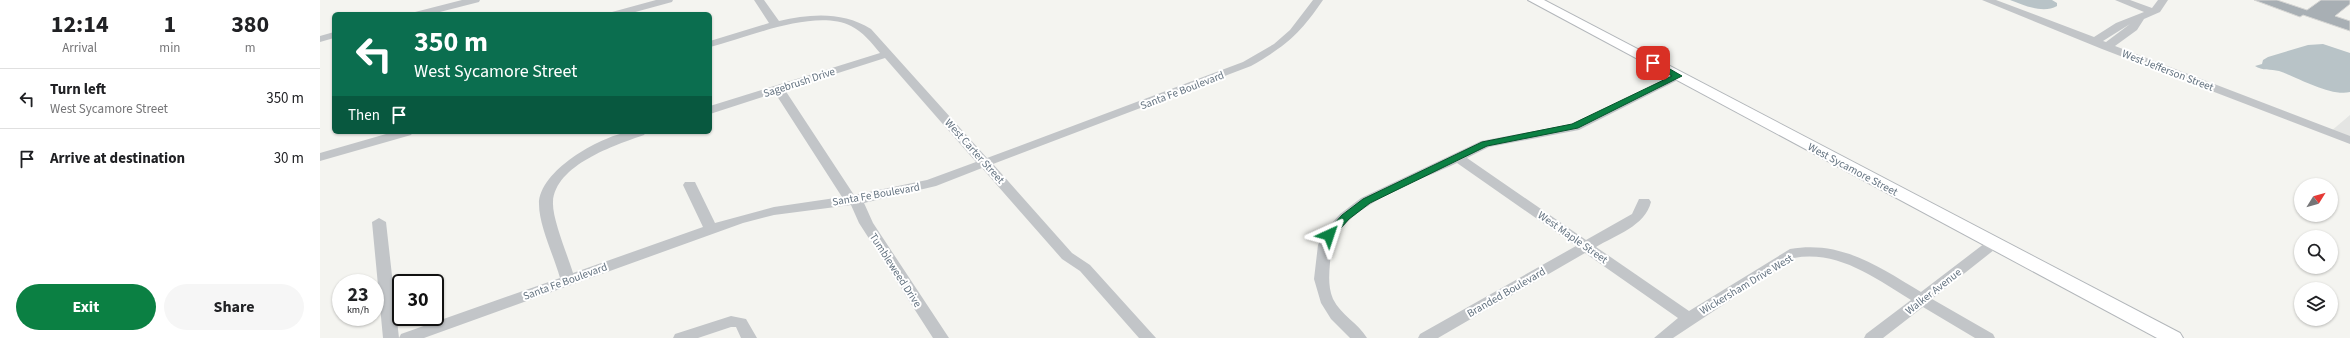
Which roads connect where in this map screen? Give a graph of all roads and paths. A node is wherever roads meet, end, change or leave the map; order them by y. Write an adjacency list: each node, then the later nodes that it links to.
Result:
1 (475, 0): 9 (street)
2 (668, 0): 10 (street)
3 (759, 0): 13 (street)
4 (1318, 0): 29 (street, Santa Fe Boulevard)
5 (1534, 0): 20 (main road, West Sycamore Street)
6 (1987, 0): 16 (street, West Jefferson Street)
7 (2120, 0): 11 (street)
8 (2163, 0): 11 (street)
9 (427, 12)
10 (623, 12)
11 (2153, 12): 12 (street)
12 (2139, 18): 16 (street); 18 (street)
13 (776, 25): 17 (street, West Carter Street); 19 (street, West Carter Street)
14 (332, 36): 15 (street)
15 (320, 39)
16 (2094, 42): 18 (street, West Jefferson Street)
17 (712, 43)
18 (2106, 47): 26 (street, West Jefferson Street)
19 (887, 54): 21 (street, Sagebrush Drive); 29 (street, West Carter Street)
20 (1678, 76): 28 (street); 35 (main road, West Sycamore Street)
21 (778, 89): 22 (street, Sagebrush Drive); 31 (street, Tumbleweed Drive)
22 (712, 109)
23 (394, 134): 25 (street)
24 (635, 134): 37 (street)
25 (368, 138): 27 (street)
26 (2350, 140)
27 (320, 157)
28 (1457, 157): 36 (street, West Maple Street); 46 (street)
29 (986, 164): 31 (street, Santa Fe Boulevard); 45 (street, West Carter Street)
30 (690, 185): 34 (street)
31 (853, 200): 34 (street, Santa Fe Boulevard); 44 (street, Tumbleweed Drive)
32 (1644, 202): 36 (street, Branded Boulevard)
33 (379, 222): 40 (street)
34 (711, 228): 37 (street, Santa Fe Boulevard)
35 (1994, 243): 38 (street, Walker Avenue); 51 (main road, West Sycamore Street)
36 (1587, 247): 39 (street, West Maple Street); 47 (street, Branded Boulevard)
37 (568, 279): 41 (street, Santa Fe Boulevard)
38 (1922, 300): 39 (street, Wickersham Drive West); 49 (street, Walker Avenue); 50 (street, Wickersham Drive West)
39 (1689, 318): 48 (street, Wickersham Drive West)
40 (391, 338)
41 (407, 338)
42 (681, 338): 43 (street)
43 (749, 338)
44 (941, 338)
45 (1148, 338)
46 (1359, 338)
47 (1426, 338)
48 (1662, 338)
49 (1872, 338)
50 (1987, 338)
51 (2173, 338)

